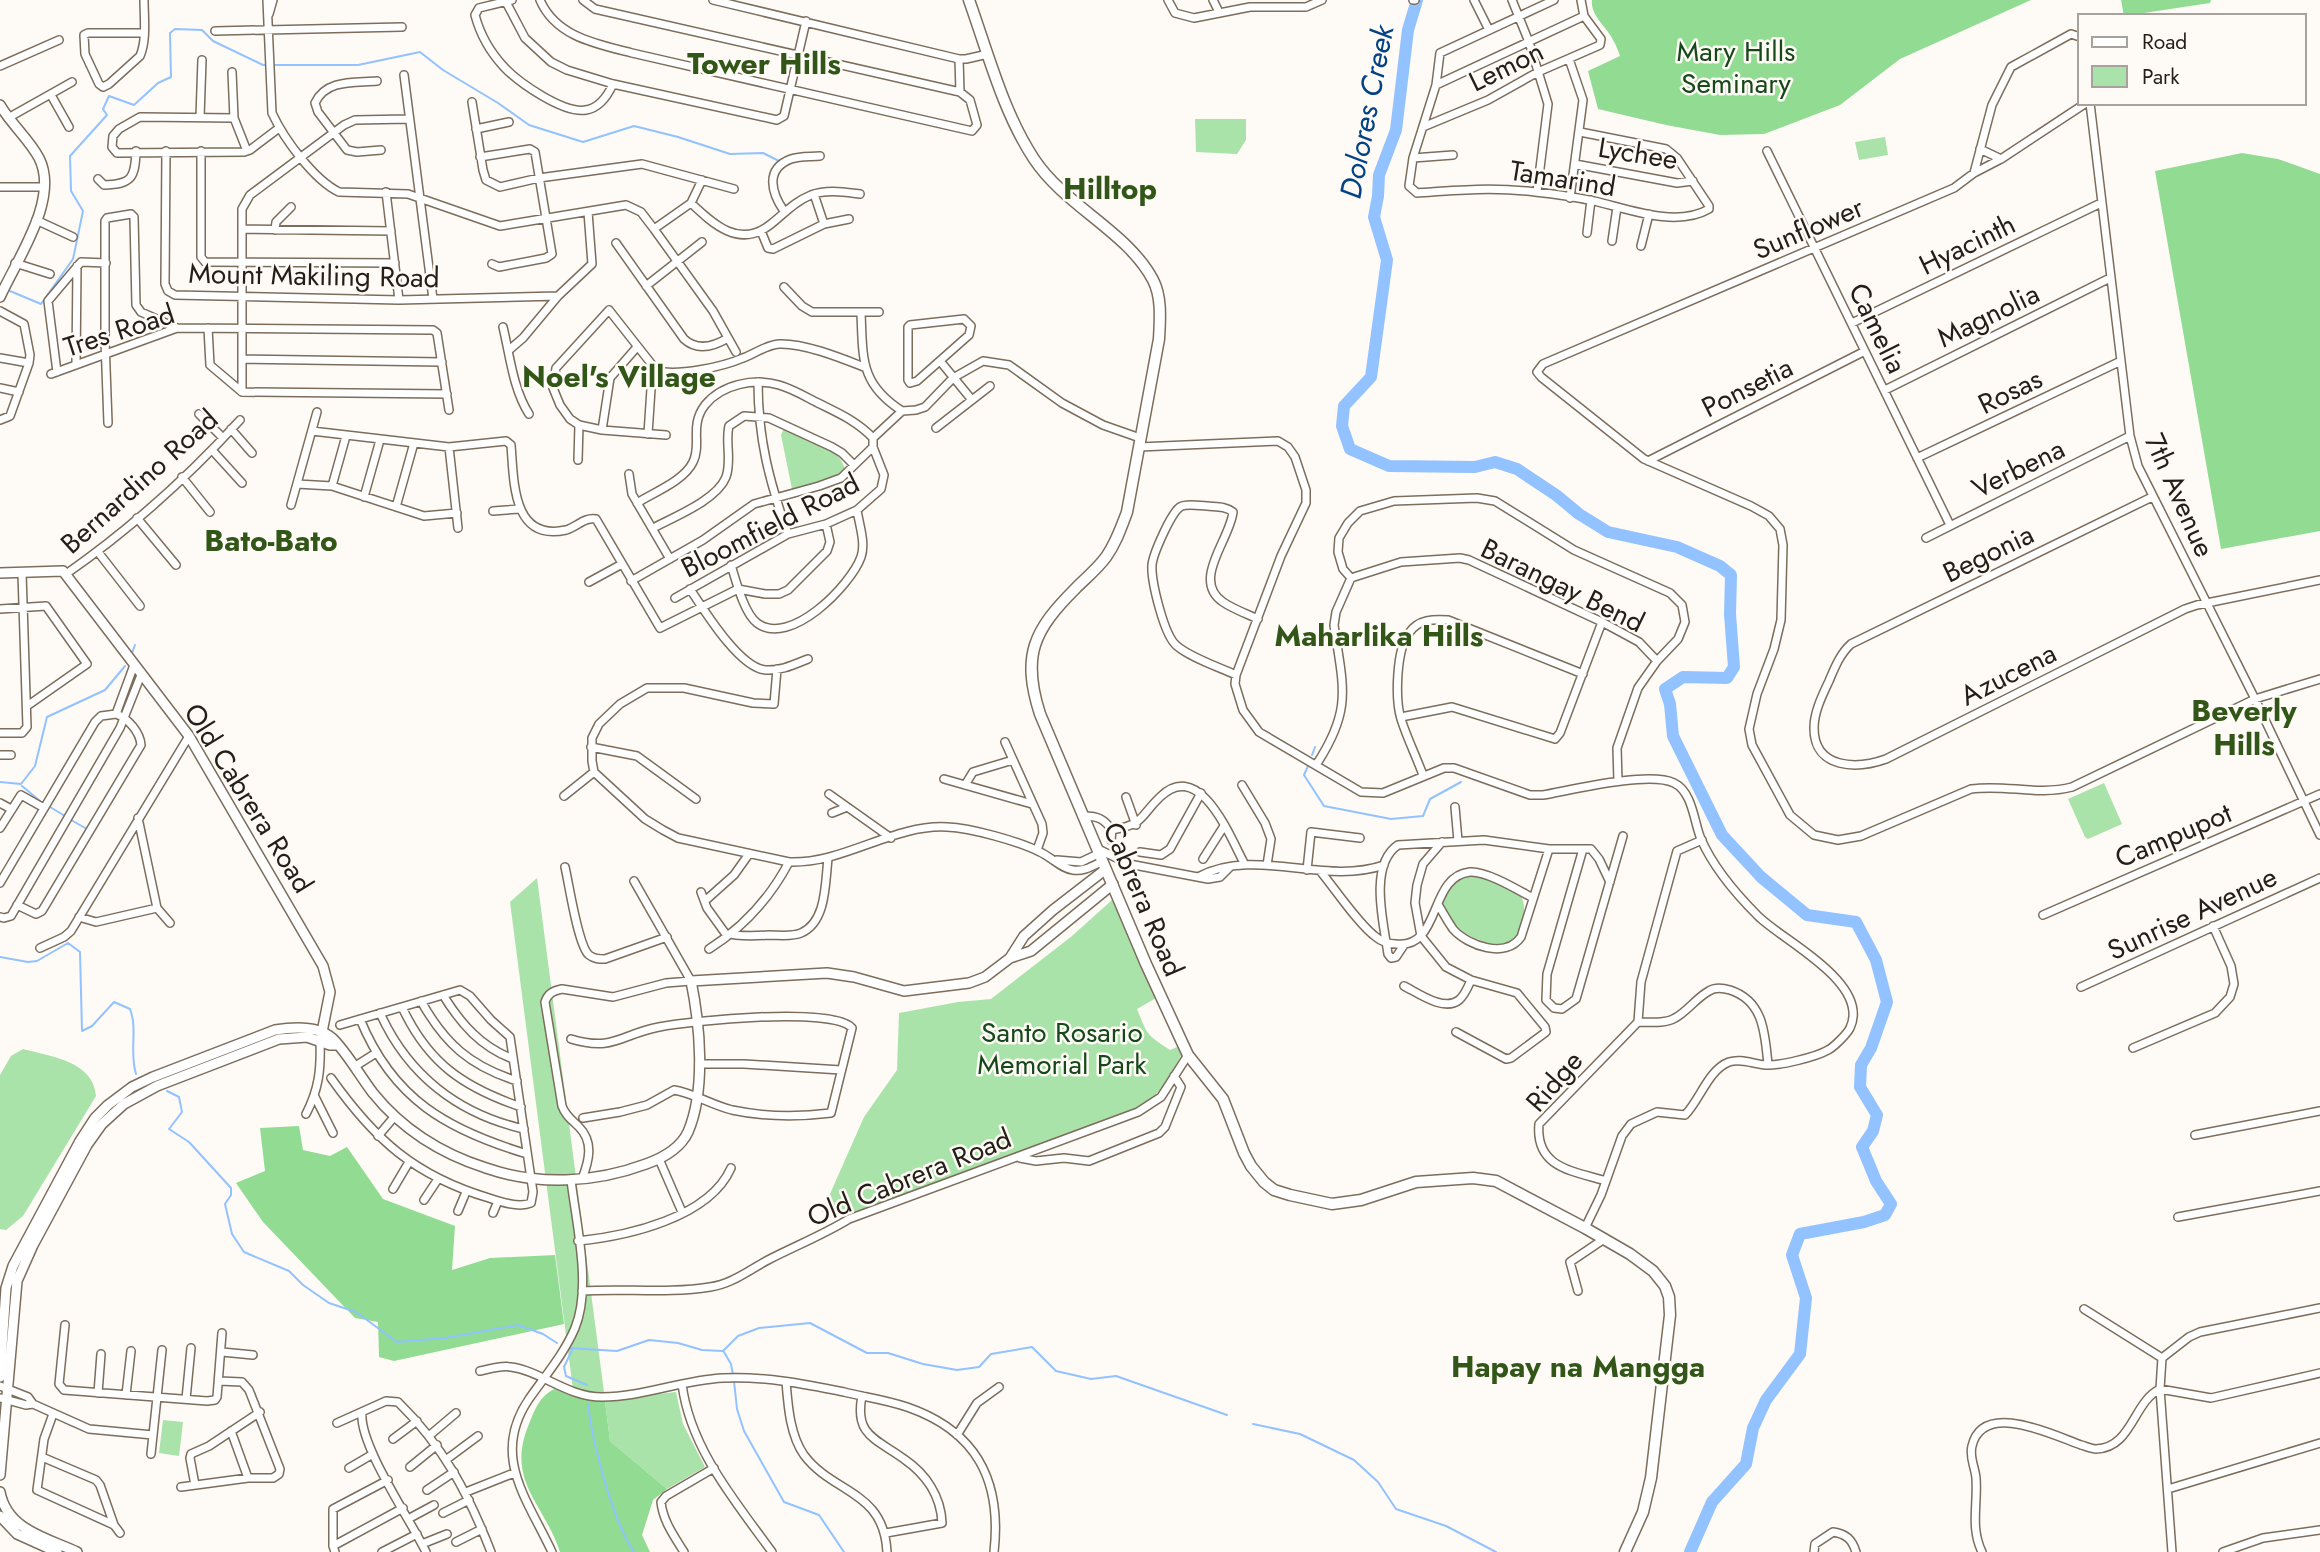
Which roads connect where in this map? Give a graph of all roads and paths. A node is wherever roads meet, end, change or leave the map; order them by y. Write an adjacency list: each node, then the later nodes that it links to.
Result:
1 (144, 0): 26 (street)
2 (267, 0): 18 (street)
3 (273, 0): 18 (street)
4 (540, 0): 43 (street)
5 (583, 0): 31 (street)
6 (713, 0): 21 (street)
7 (969, 0): 30 (main road, Cabrera Road)
8 (1213, 0): 17 (street)
9 (1322, 0): 16 (street)
10 (1474, 0): 23 (street)
11 (1512, 0): 19 (street)
12 (1554, 0): 19 (street)
13 (1581, 0): 20 (street)
14 (509, 1): 41 (street); 41 (street)
15 (1168, 1): 17 (street)
16 (1312, 3): 17 (street)
17 (1219, 12)
18 (269, 14): 25 (street)
19 (1519, 16): 23 (street); 29 (street)
20 (1584, 16): 29 (street); 33 (street, Lemon)
21 (806, 21): 31 (street); 32 (street)
22 (402, 27): 25 (street)
23 (1489, 30): 42 (street)
24 (215, 31): 25 (street)
25 (269, 31): 57 (street)
26 (144, 33): 26 (street)
27 (2078, 36): 61 (street)
28 (59, 40): 35 (street)
29 (1528, 43): 37 (street); 42 (street)
30 (988, 54): 32 (street); 184 (main road, Cabrera Road)
31 (796, 57): 43 (street); 44 (street)
32 (959, 59): 44 (street)
33 (1569, 59): 37 (street, Lemon); 60 (street)
34 (202, 60): 50 (street)
35 (0, 66)
36 (232, 72): 52 (street)
37 (1538, 72): 56 (street, Lemon); 84 (street)
38 (404, 75): 53 (street)
39 (377, 81): 59 (street)
40 (72, 82): 45 (street)
41 (613, 84): 43 (street)
42 (1436, 85): 56 (street)
43 (790, 89): 44 (street)
44 (960, 92)
45 (51, 95): 51 (street); 55 (street)
46 (472, 102): 58 (street)
47 (0, 105): 51 (street)
48 (2085, 105): 73 (street, Sunflower)
49 (2088, 105): 90 (street, 7th Avenue)
50 (200, 117): 52 (street); 63 (street)
51 (8, 118): 81 (street)
52 (234, 118): 66 (street)
53 (409, 119): 59 (street); 87 (street)
54 (509, 122): 58 (street)
55 (69, 127)
56 (1423, 127): 72 (street)
57 (279, 128): 66 (street); 69 (street)
58 (476, 129): 71 (street)
59 (332, 132): 62 (street); 69 (street)
60 (1580, 132): 74 (street); 79 (street)
61 (1980, 149): 73 (street); 75 (street)
62 (381, 150)
63 (136, 151): 64 (street); 77 (street)
64 (166, 151): 65 (street); 124 (street, Mount Makiling Road)
65 (201, 151): 66 (street); 116 (street)
66 (247, 151)
67 (1768, 151): 112 (street, Camelia)
68 (1452, 155): 72 (street)
69 (300, 156): 83 (street); 101 (street)
70 (820, 156): 94 (street)
71 (480, 157): 76 (street); 76 (street)
72 (1413, 158): 84 (street, Tamarind)
73 (2001, 159): 75 (street, Sunflower)
74 (1575, 164): 79 (street, Lychee); 88 (street)
75 (1974, 173): 112 (street, Sunflower)
76 (539, 178): 78 (street); 97 (street)
77 (98, 179)
78 (702, 180): 82 (street); 91 (street)
79 (1693, 181): 96 (street, Tamarind)
80 (0, 187): 81 (street)
81 (44, 187): 99 (street)
82 (734, 189)
83 (386, 192): 87 (street); 104 (street)
84 (1537, 192): 88 (street, Tamarind)
85 (814, 194): 86 (street); 94 (street); 100 (street)
86 (860, 194)
87 (419, 197): 97 (street); 127 (street)
88 (1570, 198): 89 (street, Tamarind)
89 (1591, 200): 93 (street, Tamarind); 106 (street)
90 (2101, 202): 121 (street, 7th Avenue); 132 (street, Hyacinth)
91 (691, 203): 102 (street); 105 (street)
92 (291, 206): 103 (street)
93 (1617, 207): 96 (street, Tamarind); 108 (street)
94 (784, 211): 105 (street)
95 (588, 212): 97 (street); 102 (street); 125 (street)
96 (1649, 214): 111 (street)
97 (546, 218): 118 (street)
98 (849, 219): 100 (street)
99 (36, 220): 107 (street); 114 (street)
100 (824, 224): 105 (street)
101 (242, 229): 103 (street); 116 (street)
102 (654, 229): 113 (street)
103 (275, 230): 104 (street)
104 (391, 231): 117 (street)
105 (761, 231)
106 (1587, 233)
107 (74, 237)
108 (1612, 241)
109 (702, 242): 113 (street)
110 (615, 243): 122 (street)
111 (1642, 246)
112 (1816, 248): 132 (street, Camelia); 192 (street, Sunflower)
113 (677, 261): 122 (street); 137 (street)
114 (15, 263): 120 (street); 126 (street)
115 (106, 263): 119 (street); 134 (street); 142 (street)
116 (242, 263): 117 (street); 124 (street)
117 (395, 263): 128 (street)
118 (492, 264)
119 (77, 265): 149 (street); 149 (street, Tres Road)
120 (50, 274)
121 (2110, 278): 146 (street, 7th Avenue); 156 (street, Magnolia)
122 (646, 286): 137 (street)
123 (784, 286): 131 (street)
124 (242, 296): 128 (street, Mount Makiling Road); 136 (street)
125 (558, 296): 127 (street, Mount Makiling Road); 139 (street)
126 (0, 297)
127 (433, 299): 128 (street, Mount Makiling Road)
128 (399, 300)
129 (0, 311): 148 (street)
130 (879, 312): 131 (street)
131 (861, 313): 150 (street)
132 (1852, 323): 140 (street, Camelia)
133 (503, 327): 139 (street)
134 (177, 328): 135 (street, Tres Road); 142 (street, Tres Road)
135 (208, 328): 136 (street, Tres Road); 158 (street)
136 (242, 329): 144 (street); 147 (street, Tres Road)
137 (728, 338): 141 (street)
138 (637, 346): 151 (street); 172 (street); 175 (street)
139 (509, 350): 167 (street)
140 (1865, 351): 156 (street, Camelia); 192 (street, Ponsetia)
141 (736, 352)
142 (106, 353): 149 (street, Tres Road); 171 (street)
143 (0, 358): 148 (street)
144 (242, 359): 147 (street); 158 (street)
145 (940, 361): 145 (street); 152 (street)
146 (2120, 361): 180 (street, 7th Avenue); 190 (street, Rosas)
147 (442, 362): 159 (street)
148 (29, 363): 157 (street)
149 (76, 365)
150 (864, 367): 151 (street); 164 (street)
151 (657, 371): 177 (street)
152 (953, 378): 161 (street); 164 (street); 184 (street)
153 (758, 382): 162 (street); 168 (street); 182 (street)
154 (990, 386): 161 (street)
155 (0, 388): 157 (street)
156 (1885, 390): 190 (street, Camelia)
157 (19, 392): 170 (street)
158 (242, 392): 159 (street)
159 (447, 394): 163 (street)
160 (697, 398): 162 (street)
161 (972, 400): 173 (street)
162 (706, 404): 202 (street)
163 (449, 410)
164 (902, 411): 182 (street)
165 (317, 412): 176 (street)
166 (199, 414): 181 (street)
167 (529, 414)
168 (758, 416): 193 (street); 201 (street); 214 (street)
169 (240, 420): 174 (street, Bernardino Road)
170 (1, 421)
171 (108, 423)
172 (579, 425): 175 (street); 191 (street)
173 (936, 428)
174 (232, 429): 181 (street, Bernardino Road); 189 (street)
175 (602, 430): 177 (street)
176 (312, 431): 179 (street); 197 (street)
177 (648, 434): 178 (street)
178 (666, 435)
179 (346, 436): 183 (street); 198 (street)
180 (2130, 436): 199 (street, 7th Avenue); 212 (street, Verbena)
181 (223, 438): 188 (street, Bernardino Road)
182 (873, 438): 187 (street, Bloomfield Road)
183 (380, 440): 185 (street); 200 (street)
184 (1140, 442): 237 (street); 281 (main road, Cabrera Road)
185 (414, 443): 186 (street); 204 (street)
186 (449, 447): 205 (street); 209 (street)
187 (873, 447): 193 (street); 206 (street, Bloomfield Road)
188 (212, 450): 195 (street, Bernardino Road); 196 (street)
189 (253, 453)
190 (1917, 458): 212 (street, Camelia)
191 (578, 460)
192 (1648, 461): 248 (street)
193 (853, 466): 201 (street)
194 (629, 474): 202 (street)
195 (182, 477): 207 (street); 210 (street, Bernardino Road)
196 (242, 483)
197 (297, 484): 198 (street); 203 (street)
198 (332, 486): 200 (street)
199 (2152, 496): 232 (street, 7th Avenue); 239 (street, Begonia)
200 (364, 497): 204 (street)
201 (775, 497): 215 (street); 218 (street)
202 (637, 503): 214 (street)
203 (291, 505)
204 (396, 507): 209 (street)
205 (519, 509): 208 (street); 219 (street)
206 (857, 510): 211 (street, Bloomfield Road); 230 (street)
207 (210, 512)
208 (493, 512)
209 (457, 513): 213 (street)
210 (137, 518): 217 (street, Bernardino Road); 220 (street)
211 (826, 524): 215 (street, Bloomfield Road); 230 (street)
212 (1950, 526): 216 (street, Verbena)
213 (458, 528)
214 (653, 528): 218 (street)
215 (788, 534): 221 (street, Bloomfield Road)
216 (1926, 538)
217 (97, 552): 224 (street, Bernardino Road); 233 (street)
218 (670, 559): 227 (street)
219 (622, 564): 227 (street); 228 (street)
220 (176, 565)
221 (731, 565): 229 (street, Bloomfield Road); 230 (street)
222 (0, 573): 223 (street)
223 (22, 573): 224 (street); 234 (street)
224 (66, 574): 242 (street, Old Cabrera Road)
225 (1351, 578): 238 (street, Barangay Bend); 241 (street); 260 (street)
226 (2320, 580): 232 (street, Azucena)
227 (631, 581): 235 (street)
228 (589, 582)
229 (690, 589): 231 (street, Bloomfield Road); 235 (street)
230 (738, 589): 235 (street)
231 (675, 598)
232 (2207, 602): 239 (street, Azucena); 248 (street, 7th Avenue)
233 (140, 606)
234 (22, 607): 236 (street); 249 (street); 249 (street)
235 (703, 608): 243 (street)
236 (0, 609)
237 (1258, 619): 246 (street); 246 (street)
238 (1602, 622): 241 (street, Barangay Bend); 244 (street)
239 (1845, 650)
240 (808, 659): 243 (street)
241 (1657, 661): 264 (street)
242 (134, 665): 245 (street, Old Cabrera Road); 250 (street)
243 (777, 669): 256 (street)
244 (1583, 674): 252 (street); 252 (street)
245 (141, 675): 251 (street); 254 (street, Old Cabrera Road)
246 (1236, 675): 260 (street)
247 (2320, 679): 248 (street)
248 (2255, 699): 273 (street, 7th Avenue)
249 (27, 706): 253 (street)
250 (116, 713): 251 (street); 278 (street)
251 (125, 717): 319 (street); 319 (street)
252 (1401, 717): 262 (street)
253 (0, 733)
254 (189, 736): 282 (street); 349 (street, Old Cabrera Road)
255 (1005, 742): 259 (street)
256 (591, 747): 261 (street); 272 (street)
257 (0, 755): 258 (street)
258 (11, 755)
259 (1013, 760): 265 (street); 275 (street)
260 (1316, 765): 262 (street)
261 (594, 772): 270 (street); 299 (street)
262 (1423, 775): 264 (street)
263 (944, 779): 265 (street)
264 (1618, 781): 292 (street)
265 (965, 785): 275 (street)
266 (1242, 785): 306 (street)
267 (1202, 793): 283 (street); 284 (street); 298 (street)
268 (829, 794): 276 (street)
269 (2320, 794): 273 (street, Campupot)
270 (564, 796)
271 (1126, 797): 283 (street)
272 (696, 799)
273 (2305, 801): 287 (street, 7th Avenue); 323 (street, Campupot)
274 (0, 803): 279 (street)
275 (1032, 804): 297 (street)
276 (847, 807): 280 (street); 289 (street)
277 (1455, 807): 293 (street)
278 (44, 808): 279 (street); 313 (street)
279 (11, 809): 285 (street)
280 (832, 813)
281 (1084, 816): 286 (street); 300 (main road, Cabrera Road)
282 (138, 817): 322 (street); 325 (street)
283 (1136, 825): 286 (street)
284 (1224, 826): 302 (street); 304 (street)
285 (0, 827)
286 (1112, 830): 291 (street)
287 (2320, 835)
288 (1623, 836): 312 (street)
289 (891, 838): 297 (street); 301 (street)
290 (1360, 838): 308 (street)
291 (1111, 840)
292 (1702, 840): 345 (street); 356 (street)
293 (1458, 841): 294 (street); 295 (street)
294 (1442, 842): 305 (street); 329 (street)
295 (1549, 849): 296 (street); 317 (street)
296 (1583, 849): 312 (street); 312 (street)
297 (1037, 850): 300 (street)
298 (1140, 852)
299 (749, 854): 303 (street); 318 (street)
300 (1102, 858): 304 (street); 314 (main road, Cabrera Road); 316 (street)
301 (828, 859): 303 (street); 328 (street)
302 (1203, 859)
303 (789, 862): 328 (street)
304 (1244, 863): 306 (street)
305 (1384, 865): 309 (street); 331 (street)
306 (1267, 866): 308 (street)
307 (565, 867): 330 (street)
308 (1307, 870): 309 (street)
309 (1321, 872): 331 (street)
310 (2320, 878): 327 (street, Sunrise Avenue)
311 (634, 881): 330 (street)
312 (1610, 882)
313 (0, 883)
314 (1113, 884): 321 (street); 353 (main road, Cabrera Road)
315 (701, 892): 318 (street)
316 (1073, 895): 321 (street); 335 (street)
317 (1534, 898): 320 (street); 320 (street)
318 (706, 900): 328 (street)
319 (17, 905): 324 (street)
320 (1439, 905): 329 (street)
321 (1082, 907): 335 (street)
322 (157, 908): 325 (street); 326 (street)
323 (2043, 915)
324 (0, 917)
325 (79, 918): 333 (street)
326 (170, 923)
327 (2213, 926): 339 (street, Sunrise Avenue); 351 (street)
328 (732, 935): 334 (street)
329 (1422, 936): 332 (street); 336 (street)
330 (667, 937): 337 (street)
331 (1386, 943): 332 (street); 332 (street)
332 (1404, 945)
333 (40, 948)
334 (709, 949)
335 (1010, 958): 337 (street)
336 (1471, 980): 338 (street); 348 (street)
337 (691, 981): 346 (street); 380 (street)
338 (1404, 986)
339 (2081, 987)
340 (443, 995): 341 (street); 354 (street); 354 (street)
341 (421, 1002): 342 (street); 361 (street)
342 (402, 1007): 343 (street); 364 (street)
343 (380, 1013): 344 (street); 369 (street)
344 (360, 1020): 347 (street); 352 (street)
345 (1638, 1022): 356 (street); 382 (street, Ridge)
346 (697, 1023): 350 (street); 355 (street); 358 (street)
347 (340, 1025)
348 (1456, 1032)
349 (321, 1037): 357 (street); 362 (street, Old Cabrera Road); 395 (street)
350 (571, 1039)
351 (2133, 1048)
352 (376, 1053): 357 (street); 373 (street)
353 (1188, 1055): 359 (street, Old Cabrera Road); 392 (main road, Cabrera Road)
354 (513, 1059): 361 (street)
355 (699, 1064): 358 (street); 363 (street)
356 (1768, 1065): 382 (street)
357 (354, 1067): 367 (street)
358 (841, 1070): 363 (street)
359 (1174, 1076): 374 (street, Old Cabrera Road); 374 (street)
360 (331, 1079): 372 (street)
361 (517, 1081): 364 (street)
362 (315, 1097): 366 (street, Old Cabrera Road); 370 (street)
363 (696, 1098): 368 (street); 375 (street)
364 (521, 1107): 369 (street)
365 (2320, 1111): 371 (street)
366 (306, 1114)
367 (395, 1116): 372 (street); 378 (street)
368 (583, 1118)
369 (524, 1129): 373 (street)
370 (333, 1133)
371 (2195, 1135)
372 (378, 1136): 376 (street)
373 (527, 1154): 378 (street)
374 (1017, 1158): 396 (street, Old Cabrera Road)
375 (659, 1159): 380 (street); 389 (street)
376 (409, 1162): 379 (street); 383 (street)
377 (730, 1168): 389 (street)
378 (531, 1178): 381 (street); 387 (street)
379 (438, 1179): 385 (street); 386 (street)
380 (582, 1179): 381 (street)
381 (571, 1180): 394 (street)
382 (1606, 1181): 392 (street)
383 (393, 1189)
384 (2320, 1191): 391 (street)
385 (466, 1192): 387 (street); 388 (street)
386 (424, 1199)
387 (498, 1201): 390 (street)
388 (457, 1211)
389 (682, 1212): 394 (street)
390 (494, 1213)
391 (2178, 1217)
392 (1585, 1228): 393 (main road, Cabrera Road)
393 (1604, 1239): 397 (street); 484 (main road, Cabrera Road)
394 (578, 1241): 396 (street)
395 (21, 1260): 411 (street); 416 (street)
396 (582, 1291): 413 (street)
397 (1578, 1291)
398 (2320, 1308): 408 (street)
399 (2084, 1310): 408 (street)
400 (65, 1325): 419 (street)
401 (222, 1333): 405 (street)
402 (191, 1349): 424 (street)
403 (162, 1350): 422 (street)
404 (131, 1351): 420 (street)
405 (222, 1352): 407 (street); 412 (street)
406 (101, 1354): 419 (street)
407 (253, 1355)
408 (2162, 1358): 418 (street)
409 (480, 1371): 413 (street)
410 (2320, 1373): 418 (street)
411 (0, 1377)
412 (219, 1381): 424 (street); 426 (street)
413 (544, 1381): 415 (street); 448 (street)
414 (786, 1382): 415 (street); 421 (street); 469 (street)
415 (682, 1384): 446 (street)
416 (4, 1387): 423 (street); 425 (street)
417 (999, 1387): 435 (street)
418 (2160, 1389): 455 (street); 487 (street)
419 (98, 1392): 420 (street)
420 (126, 1395): 422 (street)
421 (862, 1396): 435 (street); 469 (street)
422 (158, 1397): 424 (street); 433 (street)
423 (3, 1399): 425 (street); 449 (street)
424 (187, 1399)
425 (33, 1404): 429 (street)
426 (260, 1412): 432 (street); 450 (street)
427 (362, 1413): 430 (street); 431 (street); 441 (street)
428 (456, 1413): 434 (street)
429 (53, 1414): 433 (street); 442 (street)
430 (418, 1421): 434 (street); 437 (street)
431 (337, 1423)
432 (231, 1432): 450 (street); 452 (street)
433 (153, 1435): 440 (street)
434 (430, 1435): 439 (street)
435 (957, 1435): 483 (street)
436 (478, 1436): 443 (street)
437 (393, 1439)
438 (2320, 1443): 455 (street)
439 (437, 1445): 443 (street); 444 (street)
440 (151, 1454)
441 (373, 1454): 445 (street); 451 (street)
442 (42, 1457): 465 (street); 465 (street)
443 (447, 1459): 447 (street)
444 (410, 1466)
445 (349, 1468)
446 (713, 1468): 480 (street); 481 (street)
447 (454, 1472): 454 (street); 457 (street)
448 (514, 1473): 457 (street); 479 (street)
449 (0, 1475)
450 (248, 1478): 452 (street)
451 (388, 1480): 461 (street); 474 (street)
452 (195, 1485): 453 (street)
453 (181, 1487)
454 (427, 1489)
455 (2168, 1489): 488 (street)
456 (0, 1492): 460 (street)
457 (466, 1492): 458 (street)
458 (469, 1500): 462 (street); 466 (street)
459 (434, 1504): 464 (street)
460 (1, 1506): 463 (street)
461 (402, 1508): 464 (street); 474 (street)
462 (443, 1513)
463 (3, 1518): 475 (street); 476 (street)
464 (408, 1519): 470 (street)
465 (114, 1525): 468 (street)
466 (482, 1529): 472 (street); 478 (street)
467 (2320, 1530): 489 (street)
468 (120, 1533)
469 (886, 1533): 482 (street)
470 (417, 1534): 473 (street); 477 (street)
471 (447, 1534): 473 (street)
472 (456, 1542)
473 (424, 1548)
474 (334, 1549)
475 (57, 1552)
476 (78, 1552)
477 (382, 1552)
478 (491, 1552)
479 (552, 1552)
480 (684, 1552)
481 (772, 1552)
482 (887, 1552)
483 (994, 1552)
484 (1625, 1552)
485 (1814, 1552): 486 (street)
486 (1856, 1552)
487 (1982, 1552)
488 (2172, 1552)
489 (2223, 1552)

